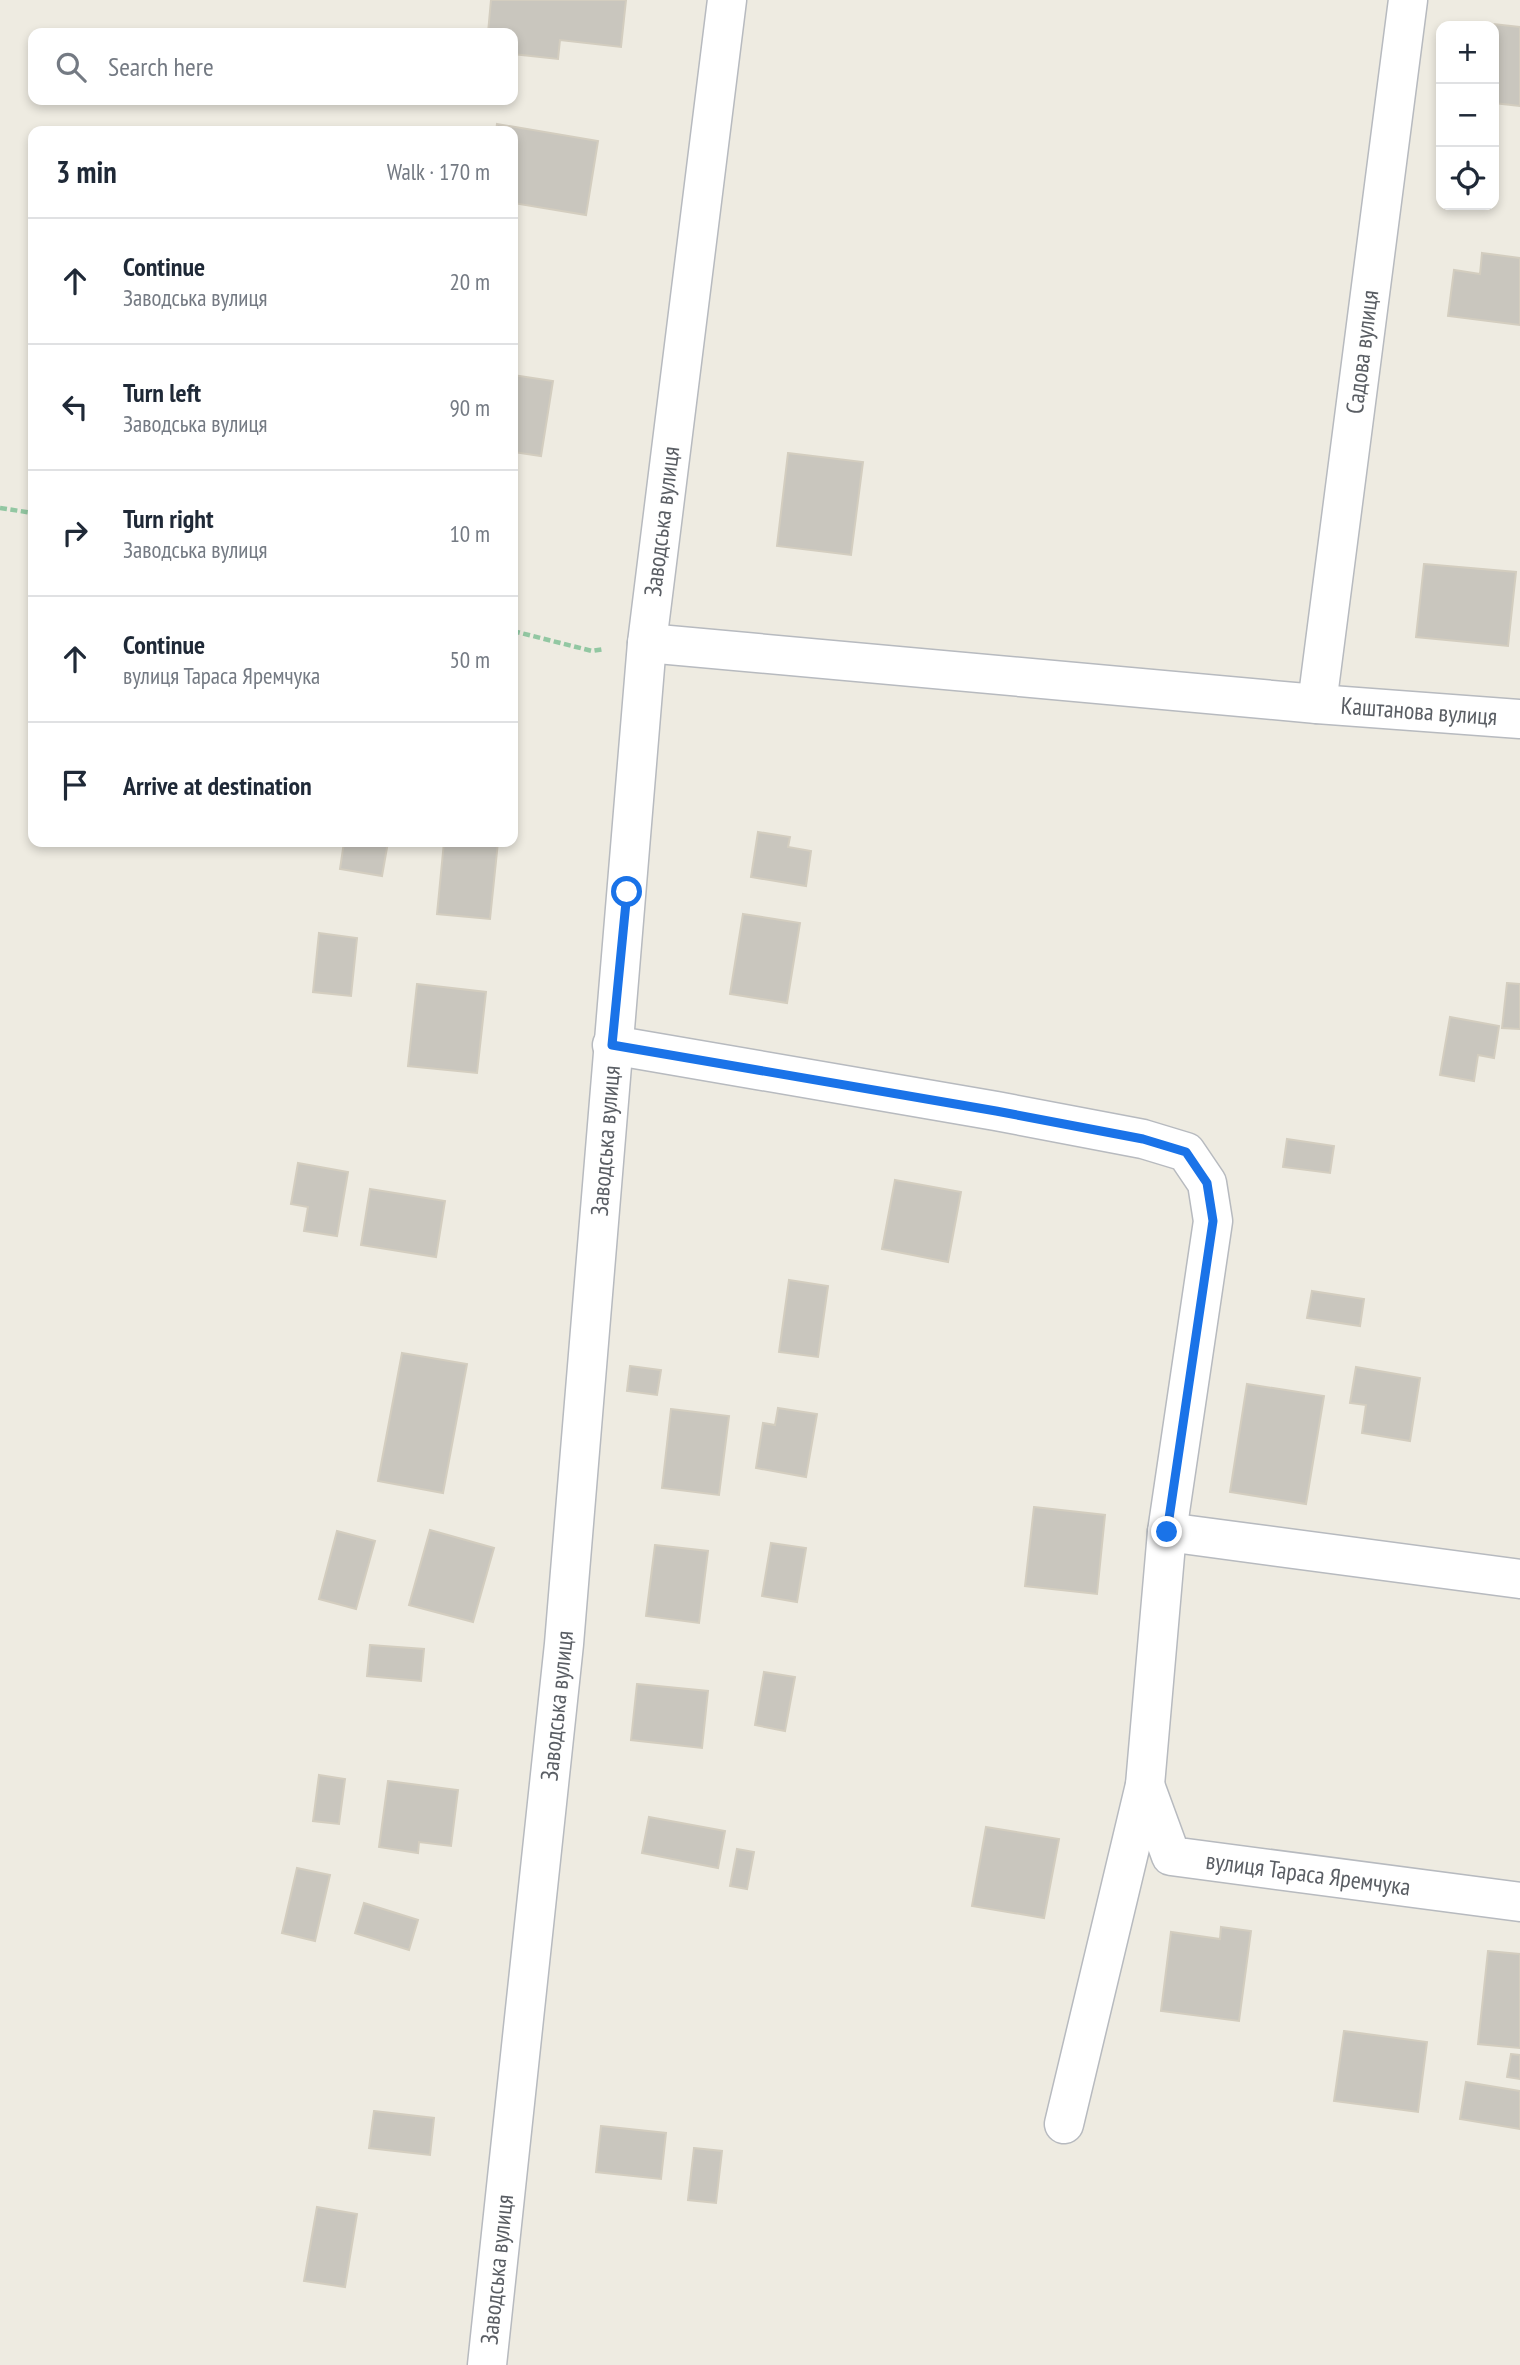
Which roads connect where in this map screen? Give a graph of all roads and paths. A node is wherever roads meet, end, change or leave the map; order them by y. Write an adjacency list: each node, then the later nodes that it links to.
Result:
1 (727, 0): 6 (street, Заводська вулиця)
2 (1408, 0): 7 (street, Садова вулиця)
3 (0, 508): 4 (path)
4 (28, 512)
5 (518, 632): 6 (path)
6 (647, 643): 7 (street, Каштанова вулиця); 9 (street, Заводська вулиця)
7 (1317, 704): 8 (street, Каштанова вулиця)
8 (1520, 719)
9 (612, 1045): 10 (street, Заводська вулиця); 16 (street, Заводська вулиця)
10 (1213, 1221): 11 (street, вулиця Тараса Яремчука)
11 (1167, 1532): 12 (street); 13 (street, вулиця Тараса Яремчука)
12 (1520, 1579)
13 (1145, 1785): 14 (street, вулиця Тараса Яремчука); 15 (street, вулиця Тараса Яремчука)
14 (1520, 1902)
15 (1064, 2124)
16 (487, 2365)

